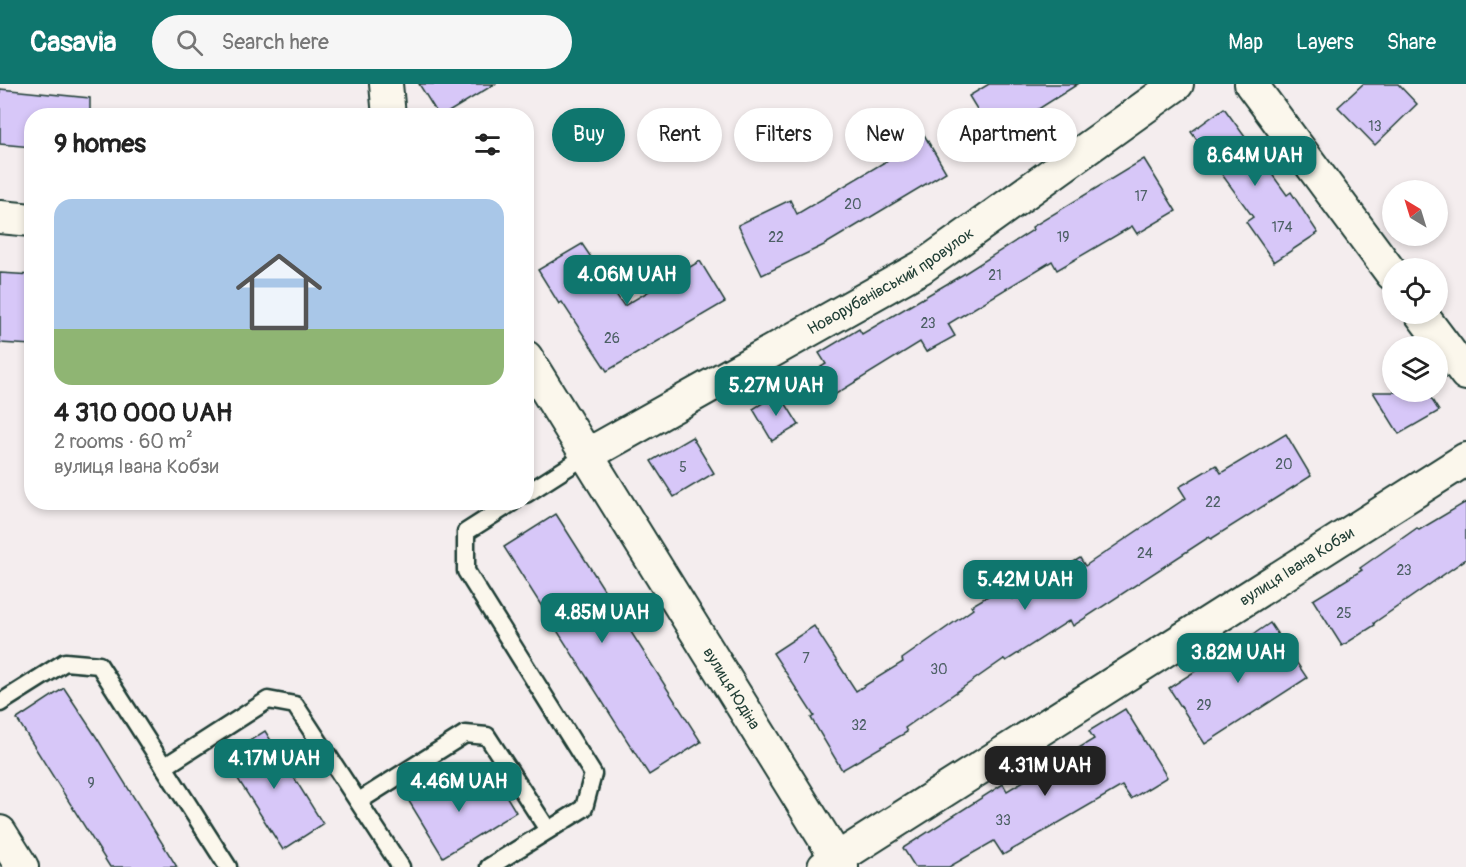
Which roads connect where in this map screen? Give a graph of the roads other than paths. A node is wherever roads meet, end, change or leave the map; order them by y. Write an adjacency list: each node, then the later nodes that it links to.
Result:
1 (386, 84): 4 (street)
2 (1178, 84): 11 (street, Новорубанівський провулок)
3 (1251, 84): 7 (street)
4 (387, 108)
5 (0, 217): 6 (street)
6 (24, 219)
7 (1382, 261)
8 (1428, 324): 10 (street)
9 (534, 370): 11 (street, вулиця Юдіна)
10 (1466, 374)
11 (587, 455): 13 (lane); 20 (street, вулиця Юдіна)
12 (1466, 459): 20 (street, вулиця Івана Кобзи)
13 (534, 489)
14 (500, 510): 18 (lane)
15 (0, 703): 16 (lane)
16 (164, 767): 17 (lane); 22 (lane)
17 (359, 801): 18 (lane); 23 (lane)
18 (548, 830): 24 (lane)
19 (0, 832): 21 (street)
20 (834, 864)
21 (22, 867)
22 (228, 867)
23 (402, 867)
24 (489, 867)

